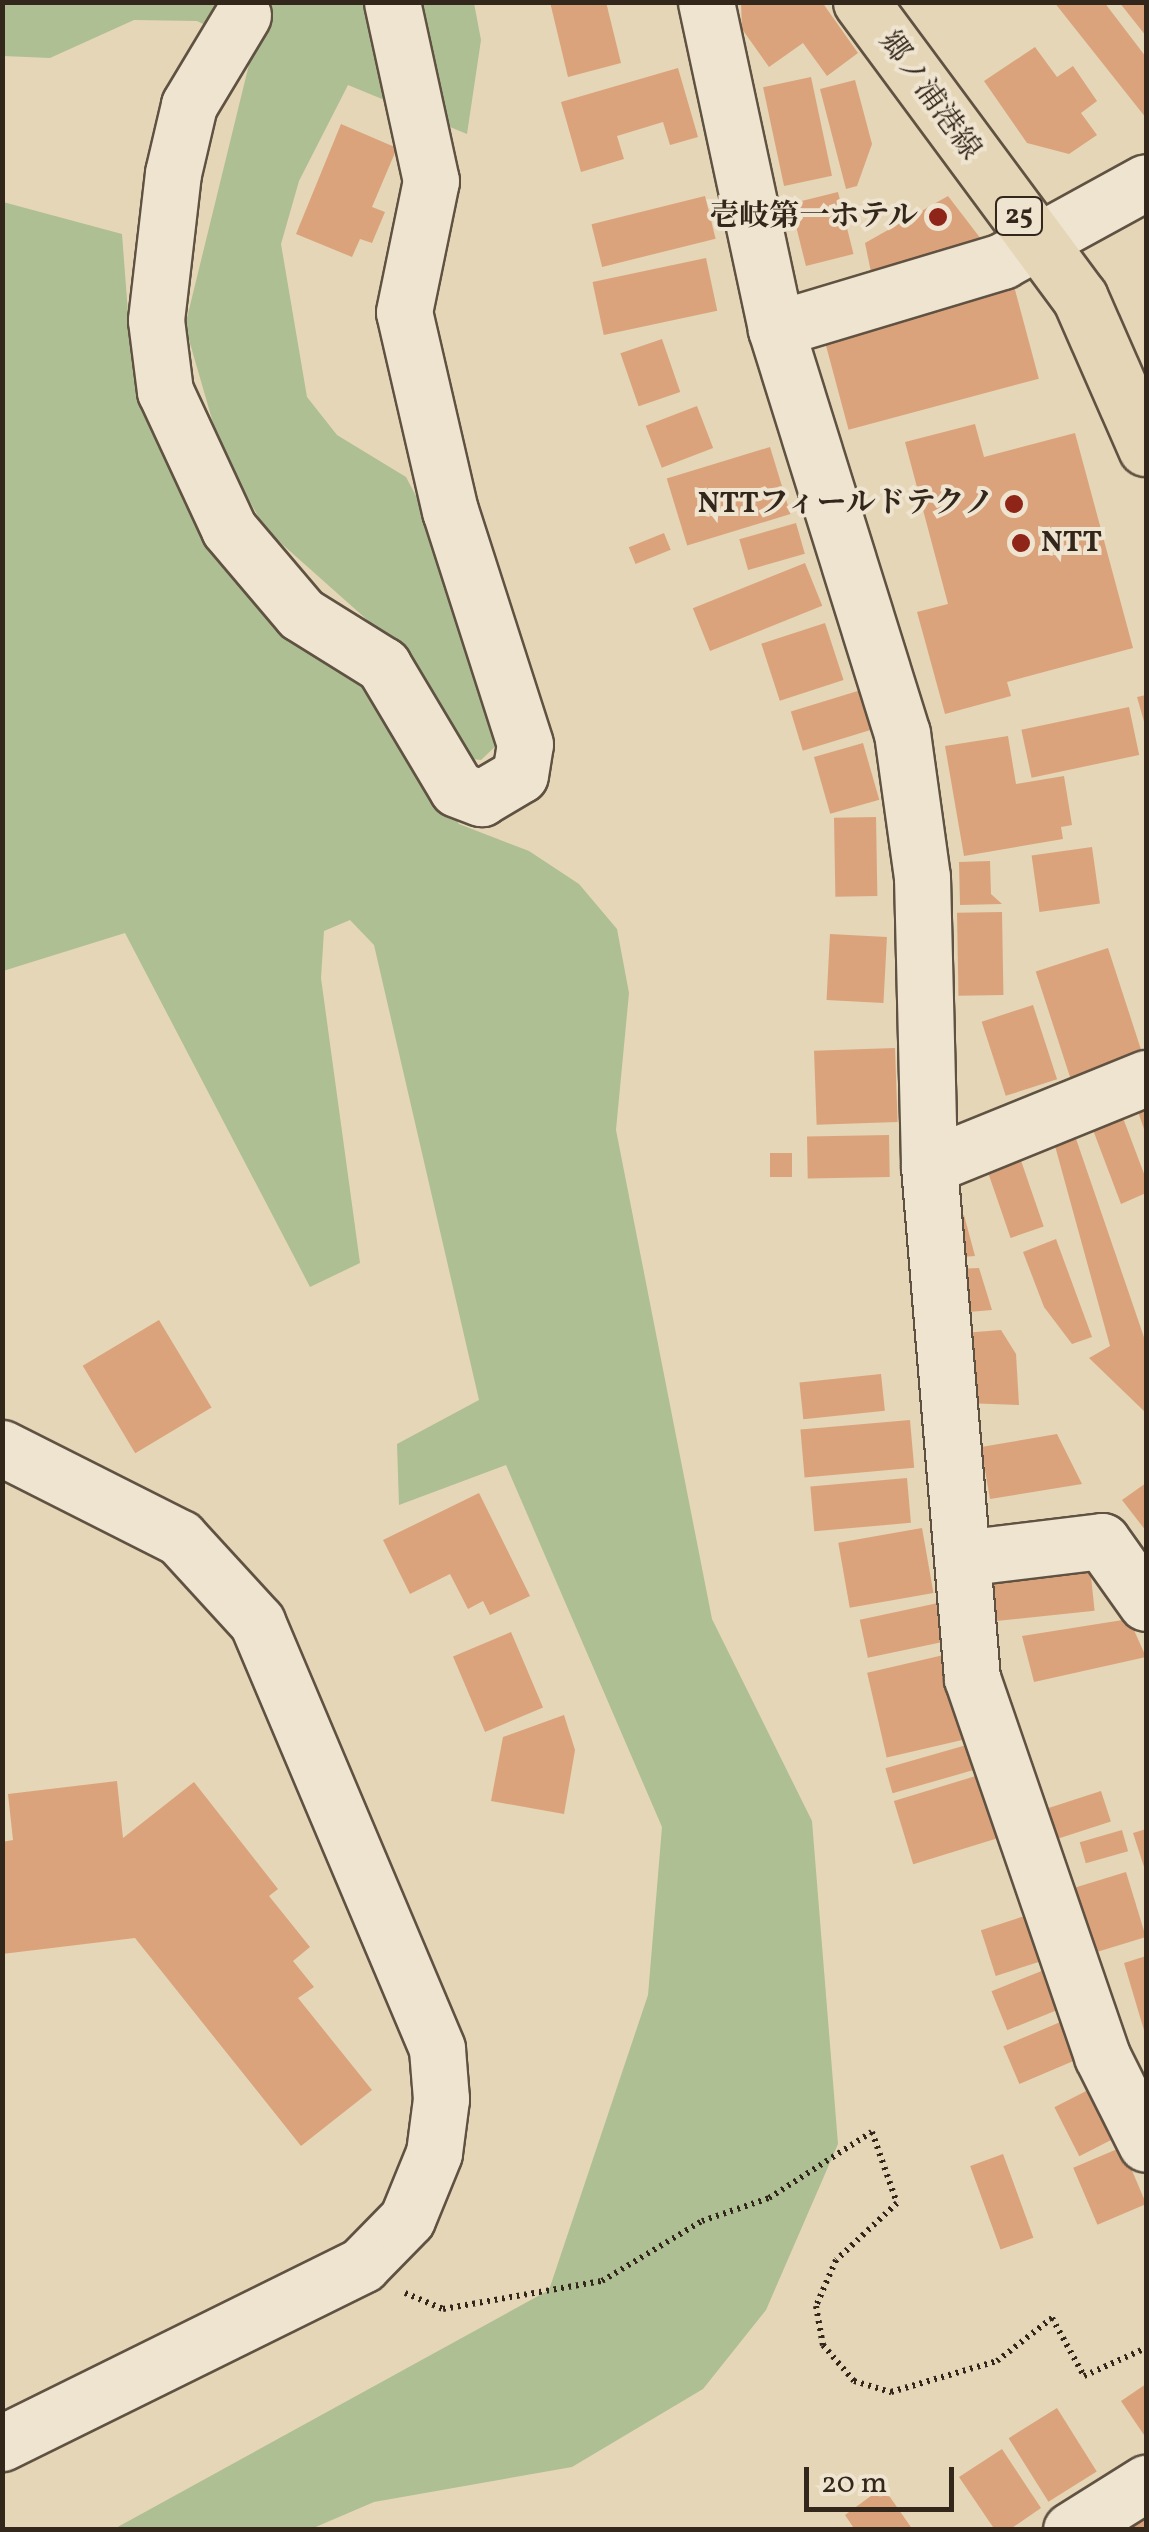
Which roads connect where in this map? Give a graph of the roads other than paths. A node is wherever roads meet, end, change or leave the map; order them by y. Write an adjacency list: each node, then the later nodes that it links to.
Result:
1 (392, 2): 4 (street)
2 (706, 2): 7 (street)
3 (861, 2): 6 (main road, 郷ノ浦港線 / 25)
4 (242, 15)
5 (1146, 182): 6 (street)
6 (1036, 238): 7 (street); 8 (main road, 郷ノ浦港線 / 25)
7 (776, 328): 10 (street)
8 (1146, 448)
9 (1146, 1078): 10 (street)
10 (929, 1166): 12 (street)
11 (2, 1448): 15 (street)
12 (962, 1558): 13 (street); 14 (street)
13 (1146, 1603)
14 (1146, 2144)
15 (2, 2444)
16 (1146, 2484): 17 (street)
17 (1077, 2528)

